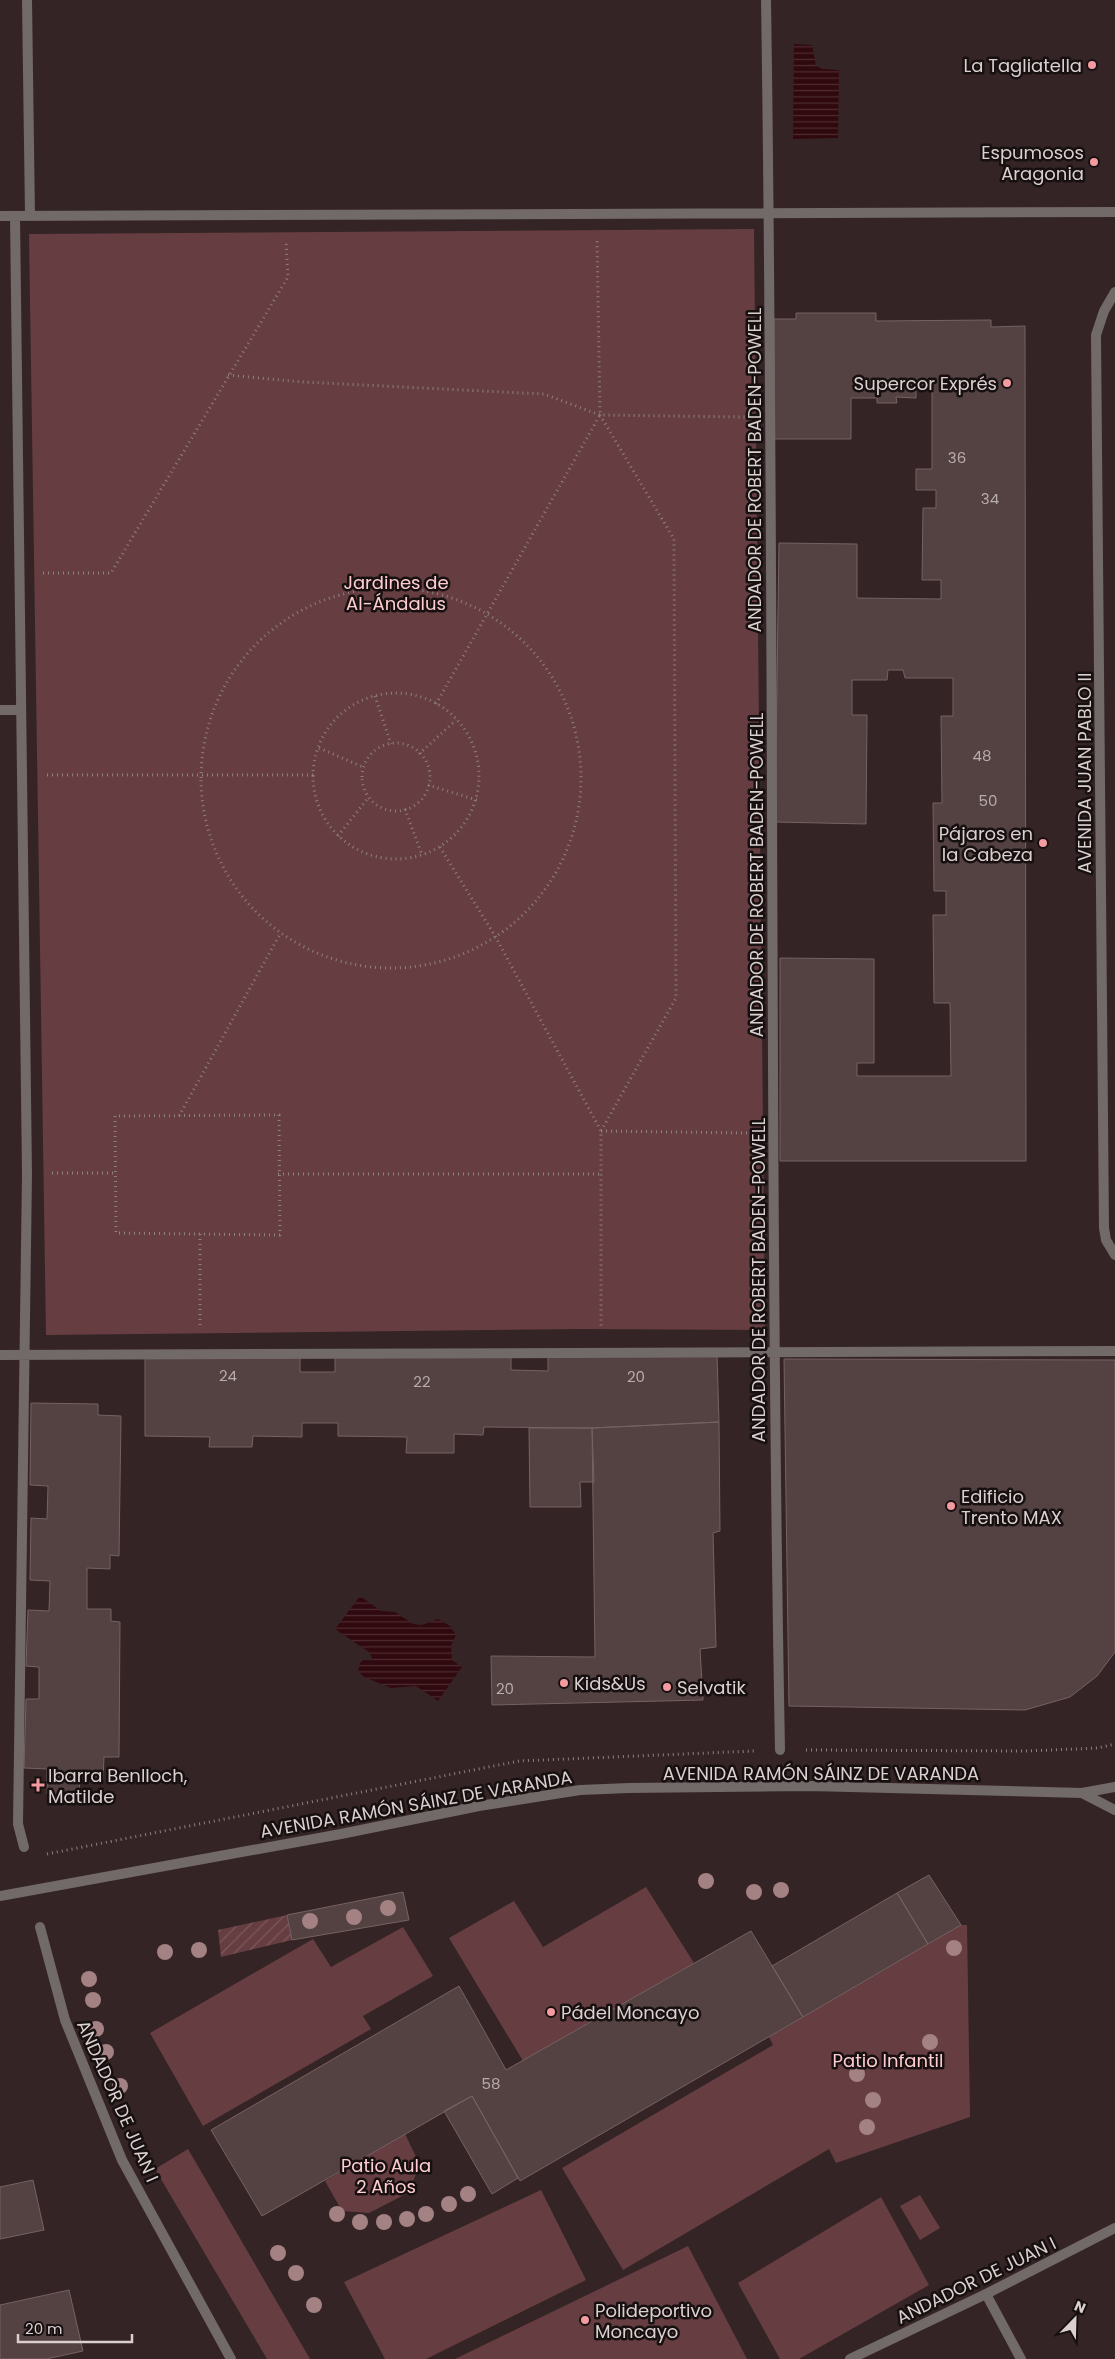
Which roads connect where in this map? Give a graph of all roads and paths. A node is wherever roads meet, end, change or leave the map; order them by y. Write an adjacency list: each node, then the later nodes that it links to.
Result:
1 (27, 0): 9 (street)
2 (766, 0): 4 (street, ANDADOR DE ROBERT BADEN-POWELL)
3 (1115, 212): 4 (street)
4 (769, 213): 5 (street); 47 (street, ANDADOR DE ROBERT BADEN-POWELL)
5 (597, 214): 6 (street); 12 (path)
6 (285, 215): 9 (street); 11 (path)
7 (0, 216): 8 (street)
8 (15, 216): 9 (street); 14 (street)
9 (30, 216)
10 (1115, 292): 45 (street, AVENIDA JUAN PABLO II)
11 (228, 375): 12 (path); 14 (path)
12 (600, 415): 13 (path); 15 (path); 38 (path)
13 (756, 417)
14 (19, 574): 19 (street)
15 (488, 614): 17 (path); 27 (path); 36 (path)
16 (375, 696): 17 (path); 21 (path); 22 (path)
17 (436, 704): 20 (path)
18 (0, 710): 19 (street)
19 (21, 710): 26 (street)
20 (456, 720): 23 (path); 30 (path)
21 (391, 744): 23 (path); 24 (path)
22 (319, 748): 24 (path); 25 (path)
23 (419, 754): 28 (path)
24 (363, 767): 29 (path)
25 (314, 774): 27 (path); 32 (path)
26 (22, 775): 27 (path); 41 (street)
27 (201, 776): 35 (path)
28 (428, 785): 30 (path); 31 (path)
29 (368, 798): 31 (path); 32 (path)
30 (477, 800): 33 (path)
31 (405, 809): 34 (path)
32 (338, 836): 34 (path)
33 (440, 847): 34 (path); 36 (path)
34 (422, 855)
35 (280, 934): 36 (path); 37 (path)
36 (495, 936): 38 (path)
37 (179, 1116): 40 (path); 42 (path)
38 (601, 1131): 39 (path); 43 (path)
39 (752, 1133)
40 (116, 1173): 41 (path); 44 (path)
41 (27, 1174): 51 (street)
42 (278, 1174): 43 (path); 44 (path)
43 (601, 1174): 48 (path)
44 (200, 1234): 49 (path)
45 (1115, 1255)
46 (1115, 1351): 47 (street)
47 (775, 1352): 48 (street); 54 (street, ANDADOR DE ROBERT BADEN-POWELL)
48 (601, 1353): 49 (street)
49 (200, 1354): 51 (street)
50 (0, 1355): 51 (street)
51 (26, 1355): 58 (street)
52 (1115, 1744): 53 (path)
53 (1082, 1749)
54 (780, 1750)
55 (1115, 1787): 56 (street, AVENIDA RAMÓN SÁINZ DE VARANDA)
56 (1082, 1793): 57 (street, AVENIDA RAMÓN SÁINZ DE VARANDA); 59 (street, AVENIDA RAMÓN SÁINZ DE VARANDA)
57 (1115, 1810)
58 (24, 1847)
59 (0, 1896)
60 (40, 1926): 63 (street, ANDADOR DE JUAN I)
61 (1115, 2228): 62 (street, ANDADOR DE JUAN I)
62 (986, 2294): 64 (street, ANDADOR DE JUAN I); 65 (street)
63 (231, 2359)
64 (850, 2359)
65 (1021, 2359)

